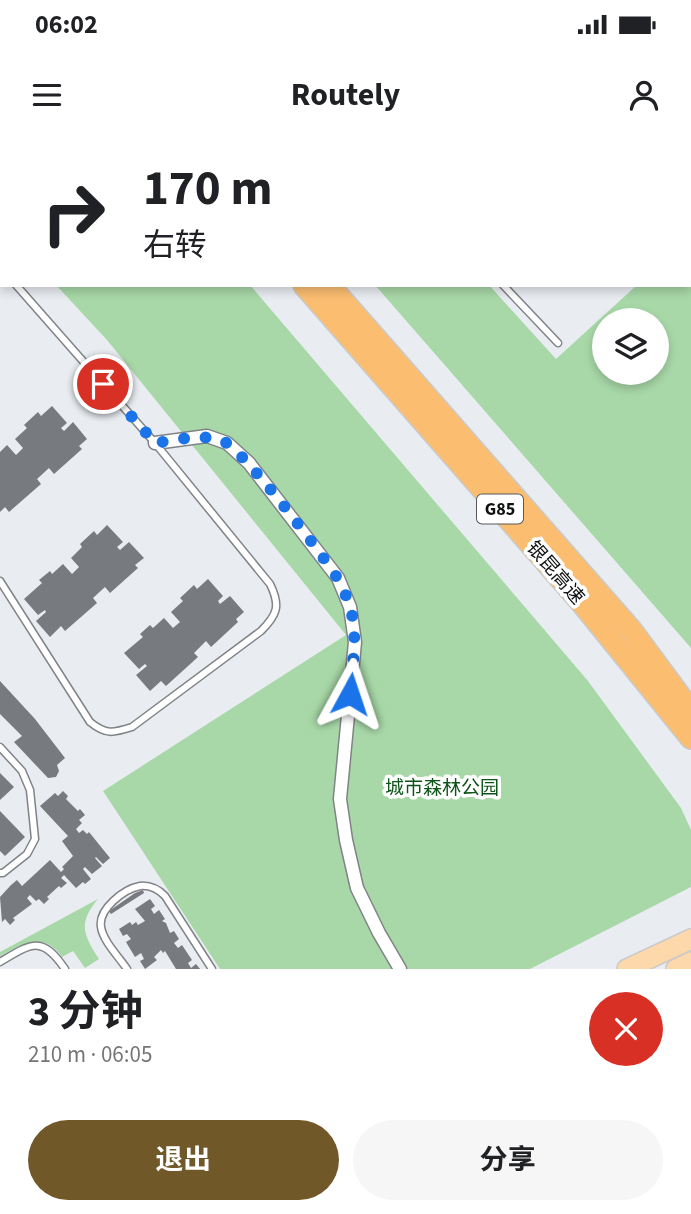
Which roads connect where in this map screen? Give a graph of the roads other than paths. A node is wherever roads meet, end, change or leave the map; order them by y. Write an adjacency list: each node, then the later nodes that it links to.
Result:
1 (18, 287): 6 (lane)
2 (306, 287): 9 (highway, 银昆高速 / G85)
3 (331, 287): 8 (highway, 银昆高速 / G85)
4 (505, 287): 5 (lane)
5 (558, 344)
6 (155, 443): 7 (lane); 18 (street)
7 (0, 581)
8 (691, 711)
9 (691, 738)
10 (0, 747): 11 (lane)
11 (0, 873)
12 (691, 939): 19 (main road)
13 (0, 962): 15 (lane)
14 (691, 962): 20 (main road)
15 (65, 969)
16 (127, 969): 17 (lane)
17 (212, 969)
18 (400, 969)
19 (627, 969)
20 (676, 969)

